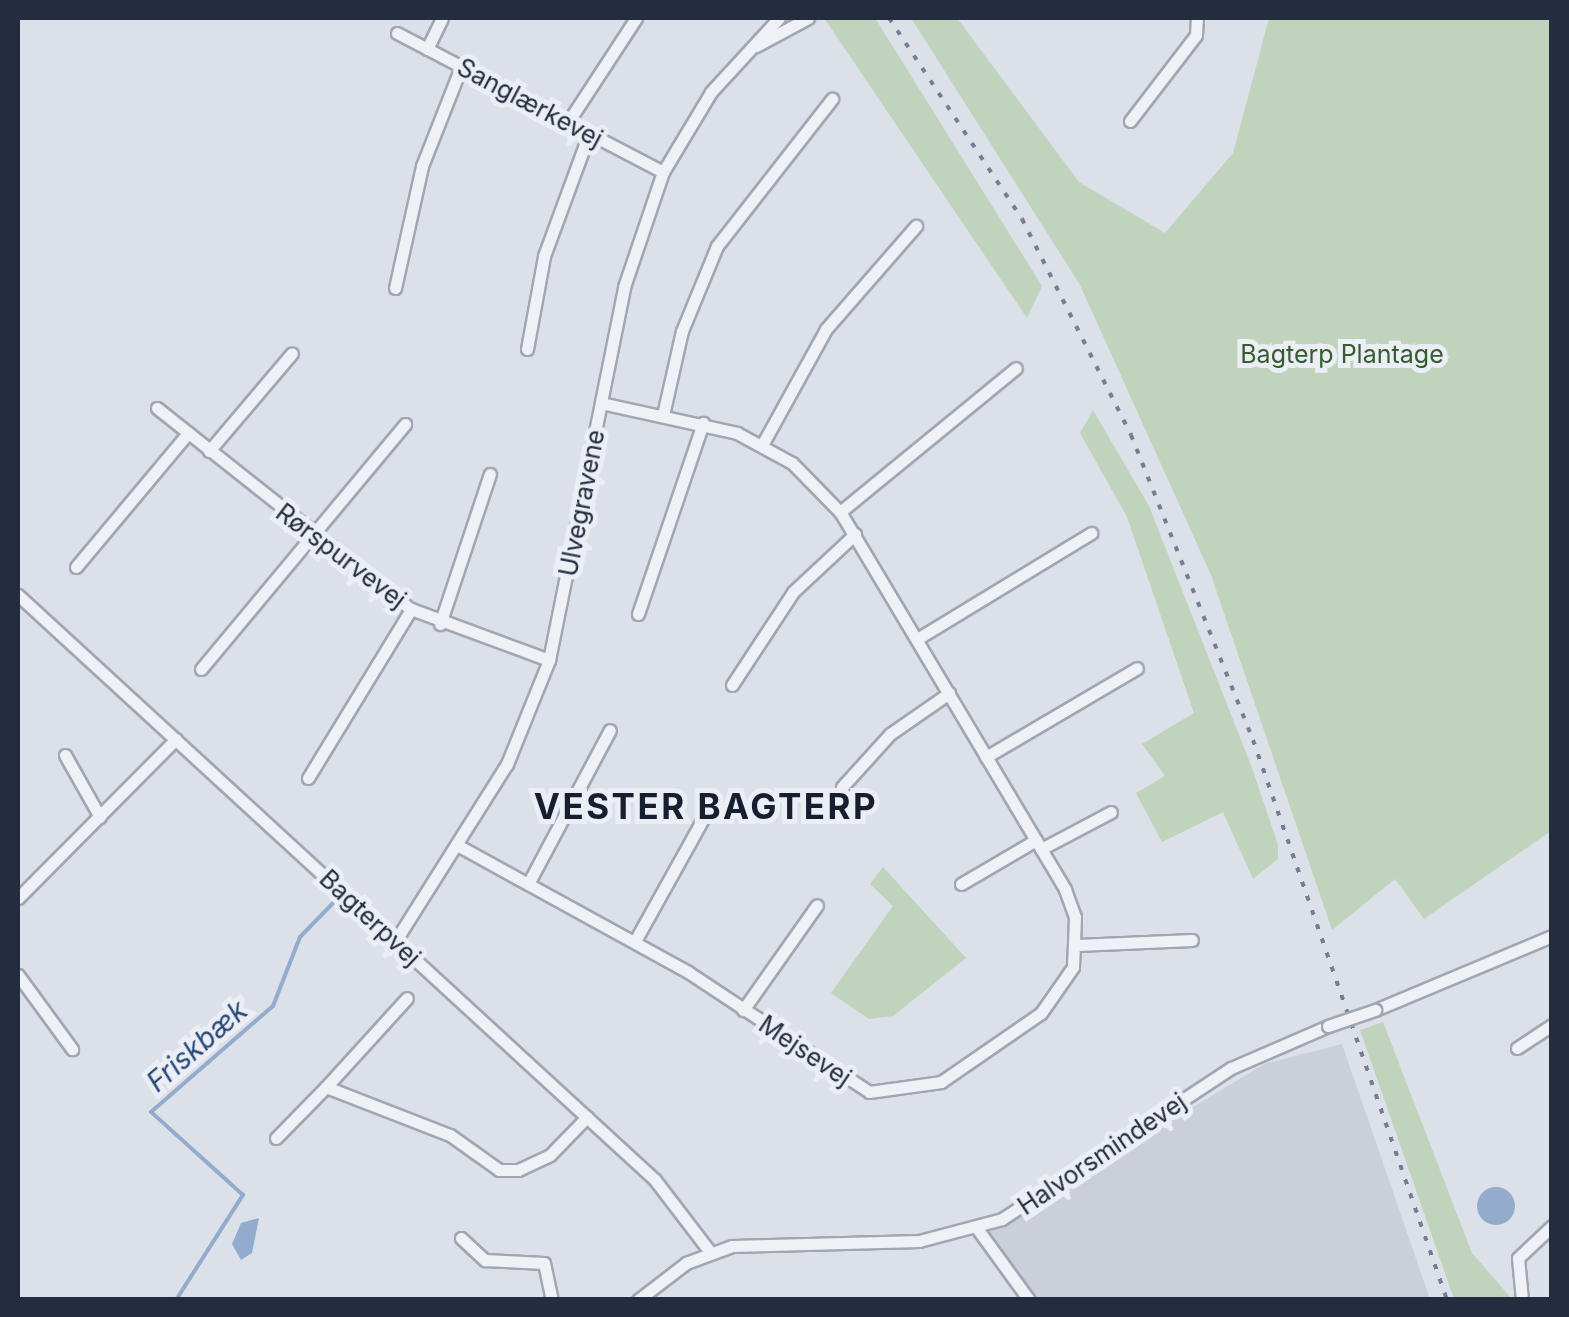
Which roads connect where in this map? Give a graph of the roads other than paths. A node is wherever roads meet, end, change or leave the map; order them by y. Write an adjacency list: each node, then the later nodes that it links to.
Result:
1 (442, 18): 7 (street)
2 (636, 18): 11 (street)
3 (779, 18): 8 (street, Ulvegravene)
4 (808, 18): 8 (street, Ulvegravene)
5 (1197, 18): 12 (street)
6 (396, 33): 7 (street, Sanglærkevej)
7 (427, 49): 9 (street, Sanglærkevej)
8 (741, 57): 14 (street, Ulvegravene)
9 (460, 66): 11 (street, Sanglærkevej); 16 (street)
10 (832, 99): 22 (street)
11 (570, 119): 13 (street, Sanglærkevej)
12 (1130, 121)
13 (589, 134): 14 (street, Sanglærkevej); 17 (street)
14 (663, 172): 20 (street, Ulvegravene)
15 (916, 226): 26 (street)
16 (395, 288)
17 (527, 349)
18 (292, 353): 27 (street)
19 (1016, 368): 29 (street)
20 (601, 402): 22 (street); 39 (street, Ulvegravene)
21 (157, 408): 25 (street, Rørspurvevej)
22 (663, 415): 23 (street)
23 (703, 423): 26 (street); 36 (street)
24 (404, 424): 32 (street)
25 (188, 432): 27 (street, Rørspurvevej); 33 (street)
26 (762, 444): 29 (street)
27 (209, 451): 32 (street, Rørspurvevej)
28 (490, 474): 37 (street)
29 (840, 512): 30 (street)
30 (855, 534): 38 (street); 42 (street)
31 (1092, 534): 38 (street)
32 (317, 539): 35 (street, Rørspurvevej); 41 (street)
33 (76, 567)
34 (19, 600): 45 (street, Bagterpvej)
35 (411, 609): 37 (street, Rørspurvevej); 48 (street)
36 (638, 614)
37 (440, 624): 39 (street, Rørspurvevej)
38 (917, 639): 43 (street)
39 (550, 660): 53 (street, Ulvegravene)
40 (1136, 668): 47 (street)
41 (201, 669)
42 (732, 685)
43 (949, 693): 47 (street); 49 (street)
44 (610, 730): 55 (street)
45 (176, 740): 52 (street); 60 (street, Bagterpvej)
46 (65, 754): 52 (street)
47 (986, 757): 54 (street)
48 (308, 778)
49 (842, 787)
50 (1112, 812): 54 (street)
51 (705, 815): 62 (street)
52 (100, 817): 57 (street)
53 (456, 845): 55 (street, Mejsevej); 60 (street, Ulvegravene)
54 (1038, 845): 56 (street); 63 (street)
55 (528, 884): 62 (street, Mejsevej)
56 (961, 884)
57 (18, 898)
58 (818, 905): 66 (street)
59 (1552, 936): 74 (street, Halvorsmindevej, bridge)
60 (396, 940): 71 (street, Bagterpvej)
61 (1192, 940): 63 (street)
62 (635, 941): 66 (street, Mejsevej)
63 (1078, 946): 66 (street, Mejsevej)
64 (18, 974): 69 (street)
65 (406, 998): 70 (street)
66 (743, 1010)
67 (1552, 1025): 68 (street)
68 (1517, 1048)
69 (72, 1049)
70 (326, 1087): 71 (street); 72 (street)
71 (586, 1117): 76 (street, Bagterpvej)
72 (276, 1138)
73 (1552, 1226): 80 (street)
74 (976, 1228): 76 (street, Halvorsmindevej); 79 (street)
75 (461, 1238): 77 (street)
76 (710, 1252): 78 (street)
77 (552, 1300)
78 (638, 1300)
79 (1030, 1300)
80 (1522, 1300)

